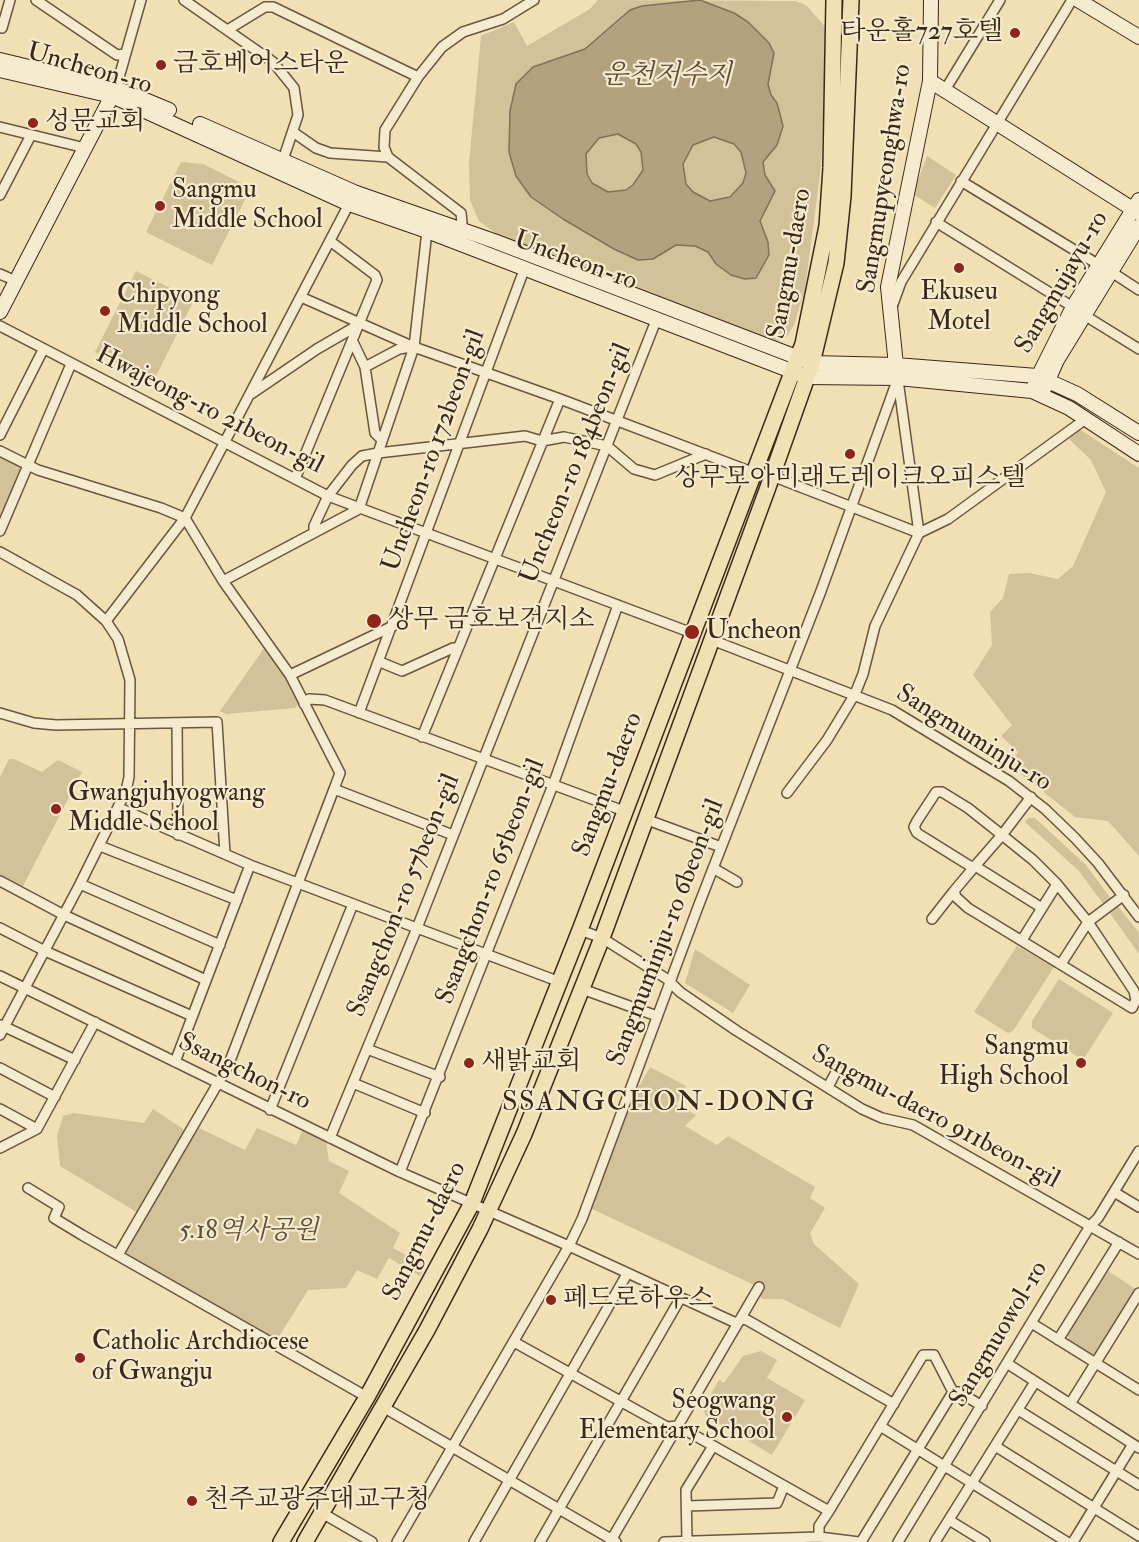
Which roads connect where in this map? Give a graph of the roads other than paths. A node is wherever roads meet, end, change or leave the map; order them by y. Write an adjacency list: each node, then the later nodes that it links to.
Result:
1 (36, 0): 16 (street)
2 (141, 0): 16 (street)
3 (184, 0): 14 (street)
4 (534, 0): 19 (street)
5 (834, 0): 59 (main road, Sangmu-daero)
6 (851, 0): 59 (main road, Sangmu-daero)
7 (931, 0): 20 (street, Sangmupyeonghwa-ro)
8 (1000, 0): 21 (street)
9 (1072, 0): 23 (street)
10 (1078, 0): 15 (street)
11 (6, 3): 13 (street)
12 (276, 4): 14 (street); 19 (street)
13 (2, 28)
14 (229, 29): 25 (street)
15 (1139, 38)
16 (125, 54): 22 (street)
17 (0, 60): 22 (street, Uncheon-ro)
18 (0, 70): 22 (street, Uncheon-ro)
19 (418, 77): 28 (street)
20 (930, 81): 21 (street); 49 (street, Sangmupyeonghwa-ro)
21 (945, 90): 23 (street)
22 (114, 92): 27 (street); 29 (street, Uncheon-ro); 33 (street, Uncheon-ro)
23 (996, 124): 31 (street); 34 (street)
24 (0, 127): 26 (street)
25 (293, 132): 28 (street); 29 (street)
26 (32, 135): 27 (street); 30 (street)
27 (86, 148): 44 (street)
28 (387, 157): 38 (street)
29 (283, 160): 38 (street, Uncheon-ro)
30 (5, 176): 32 (street)
31 (961, 181): 35 (street); 41 (street)
32 (0, 195)
33 (349, 204): 37 (street, Uncheon-ro); 39 (street)
34 (1137, 208): 41 (street, Sangmujayu-ro)
35 (936, 222): 47 (street); 49 (street)
36 (1139, 226): 41 (street, Sangmujayu-ro)
37 (427, 231): 40 (street, Uncheon-ro); 54 (street)
38 (463, 231): 40 (street); 59 (street, Uncheon-ro)
39 (330, 241): 46 (street); 51 (street)
40 (465, 247): 42 (street, Uncheon-ro)
41 (1104, 268): 45 (street, Sangmujayu-ro); 47 (street, Sangmujayu-ro)
42 (524, 270): 50 (street, Uncheon-ro); 61 (street, Uncheon-ro 172beon-gil)
43 (0, 274): 44 (street)
44 (16, 281): 48 (street)
45 (1139, 290)
46 (301, 297): 51 (street); 64 (street)
47 (1078, 311): 55 (street, Sangmujayu-ro); 62 (street, Sangmujayu-ro)
48 (0, 312)
49 (890, 315): 60 (street, Sangmupyeonghwa-ro)
50 (657, 318): 59 (street, Uncheon-ro); 67 (street, Uncheon-ro 184beon-gil)
51 (360, 324): 53 (street); 54 (street); 64 (street)
52 (0, 326): 56 (street, Hwajeong-ro 21beon-gil)
53 (353, 342): 58 (street); 82 (street)
54 (414, 347): 58 (street); 61 (street); 70 (street)
55 (1139, 349)
56 (43, 350): 57 (street, Hwajeong-ro 21beon-gil); 69 (street)
57 (70, 364): 73 (street, Hwajeong-ro 21beon-gil); 79 (street, Hwajeong-ro 21beon-gil)
58 (365, 367): 70 (street)
59 (802, 367): 60 (street, Uncheon-ro); 80 (main road, Sangmu-daero); 81 (main road, Sangmu-daero)
60 (897, 371): 62 (street, Uncheon-ro); 63 (street, Uncheon-ro); 84 (street, Sangmuminju-ro 6beon-gil); 90 (street)
61 (487, 372): 65 (street); 72 (street, Uncheon-ro 172beon-gil)
62 (1042, 378): 63 (street, Sangmujayu-ro); 68 (street, Uncheon-ro)
63 (1037, 392): 66 (street, Uncheon-ro)
64 (250, 395): 73 (street)
65 (560, 399): 67 (street); 71 (street)
66 (1086, 418): 78 (street, Uncheon-ro); 90 (street)
67 (617, 420): 74 (street, Uncheon-ro 184beon-gil); 77 (street)
68 (1139, 433)
69 (0, 435)
70 (382, 440): 76 (street)
71 (542, 441): 72 (street, Hwajeong-ro 21beon-gil); 74 (street, Hwajeong-ro 21beon-gil); 92 (street)
72 (460, 442): 76 (street, Hwajeong-ro 21beon-gil); 89 (street, Uncheon-ro 172beon-gil)
73 (226, 443): 82 (street, Hwajeong-ro 21beon-gil); 86 (street)
74 (607, 446): 77 (street); 94 (street, Uncheon-ro 184beon-gil)
75 (0, 452): 79 (street)
76 (378, 453): 83 (street, Hwajeong-ro 21beon-gil); 85 (street)
77 (706, 454): 80 (street)
78 (1139, 454)
79 (27, 466): 86 (street); 87 (street, Hwajeong-ro 21beon-gil)
80 (752, 472): 98 (main road, Sangmu-daero)
81 (772, 476): 84 (street); 99 (main road, Sangmu-daero)
82 (296, 479): 83 (street, Hwajeong-ro 21beon-gil)
83 (328, 496): 85 (street, Hwajeong-ro 21beon-gil); 88 (street)
84 (851, 506): 90 (street); 102 (street, Sangmuminju-ro 6beon-gil)
85 (359, 509): 88 (street); 89 (street, Hwajeong-ro 21beon-gil)
86 (185, 518): 93 (street); 96 (street)
87 (0, 531)
88 (314, 532): 93 (street)
89 (426, 533): 92 (street, Hwajeong-ro 21beon-gil); 97 (street, Uncheon-ro 172beon-gil)
90 (919, 533): 104 (street)
91 (0, 552): 96 (street)
92 (495, 559): 94 (street, Hwajeong-ro 21beon-gil); 100 (street)
93 (223, 581): 103 (street)
94 (554, 581): 95 (street, Hwajeong-ro 21beon-gil); 111 (street, Uncheon-ro 184beon-gil)
95 (618, 605): 98 (street, Hwajeong-ro 21beon-gil); 112 (street, Ssangchon-ro 65beon-gil)
96 (106, 621): 109 (street)
97 (393, 626): 101 (street, Uncheon-ro 172beon-gil); 103 (street)
98 (692, 633): 117 (main road, Sangmu-daero)
99 (712, 640): 102 (street, Sangmuminju-ro); 118 (main road, Sangmu-daero)
100 (458, 649): 101 (street); 110 (street)
101 (380, 662): 106 (street, Uncheon-ro 172beon-gil)
102 (791, 669): 104 (street, Sangmuminju-ro); 123 (street, Sangmuminju-ro 6beon-gil)
103 (290, 675): 105 (street)
104 (855, 694): 114 (street); 115 (street, Sangmuminju-ro)
105 (303, 704): 106 (street); 113 (street)
106 (359, 713): 110 (street)
107 (1, 717): 109 (street)
108 (177, 723): 109 (street); 119 (street); 124 (street)
109 (130, 724): 116 (street)
110 (422, 737): 111 (street)
111 (483, 760): 112 (street); 120 (street, Ssangchon-ro 57beon-gil)
112 (553, 785): 117 (street); 149 (street, Ssangchon-ro 65beon-gil)
113 (334, 789): 120 (street); 130 (street)
114 (787, 793)
115 (1031, 797): 121 (street); 134 (street, Sangmuminju-ro)
116 (119, 808): 119 (street); 122 (street)
117 (624, 811): 144 (main road, Sangmu-daero)
118 (645, 819): 123 (street); 145 (main road, Sangmu-daero)
119 (178, 835): 124 (street)
120 (453, 835): 143 (street, Ssangchon-ro 57beon-gil)
121 (1002, 835): 126 (street); 126 (street); 132 (street)
122 (100, 846): 131 (street); 135 (street)
123 (721, 847): 127 (street, Sangmuminju-ro 6beon-gil)
124 (225, 854): 125 (street)
125 (250, 865): 130 (street); 135 (street)
126 (975, 866): 133 (street); 137 (street)
127 (713, 868): 129 (street); 154 (street, Sangmuminju-ro 6beon-gil)
128 (0, 881): 138 (street)
129 (737, 882)
130 (299, 883): 136 (street); 169 (street)
131 (80, 884): 138 (street); 147 (street)
132 (1057, 884): 137 (street); 141 (street)
133 (954, 891): 140 (street); 146 (street)
134 (1124, 895): 139 (street, Sangmuminju-ro); 141 (street)
135 (237, 900): 147 (street)
136 (352, 904): 143 (street); 173 (street)
137 (1042, 908): 146 (street)
138 (64, 915): 148 (street); 152 (street)
139 (1139, 917)
140 (932, 919)
141 (1088, 922): 150 (street); 157 (street)
142 (0, 928): 148 (street)
143 (417, 928): 149 (street); 162 (street, Ssangchon-ro 57beon-gil)
144 (580, 930): 145 (street, Sangmu-daero 911beon-gil); 153 (main road, Sangmu-daero)
145 (602, 938): 154 (street, Sangmu-daero 911beon-gil); 156 (main road, Sangmu-daero)
146 (1022, 940): 150 (street)
147 (220, 945): 152 (street)
148 (45, 951): 155 (street); 158 (street)
149 (487, 954): 153 (street); 167 (street, Ssangchon-ro 65beon-gil)
150 (1061, 963): 157 (street)
151 (0, 976): 155 (street, Ssangchon-ro)
152 (206, 980): 158 (street)
153 (560, 982): 182 (main road, Sangmu-daero)
154 (670, 983): 159 (street, Sangmuminju-ro 6beon-gil); 170 (street, Sangmu-daero 911beon-gil)
155 (26, 989): 160 (street, Ssangchon-ro); 161 (street)
156 (582, 990): 159 (street); 184 (main road, Sangmu-daero)
157 (1135, 1010)
158 (192, 1016): 164 (street)
159 (657, 1016): 187 (street, Sangmuminju-ro 6beon-gil)
160 (94, 1022): 163 (street); 164 (street, Ssangchon-ro)
161 (1, 1029): 163 (street)
162 (367, 1049): 167 (street, Ssangchon-ro 57beon-gil); 168 (street, Ssangchon-ro 57beon-gil)
163 (75, 1060): 171 (street)
164 (175, 1062): 169 (street, Ssangchon-ro)
165 (0, 1068): 171 (street)
166 (837, 1070): 170 (street)
167 (440, 1077): 174 (street, Ssangchon-ro 65beon-gil)
168 (353, 1083): 174 (street); 176 (street, Ssangchon-ro 57beon-gil)
169 (218, 1084): 173 (street, Ssangchon-ro); 189 (street)
170 (828, 1087): 185 (street, Sangmu-daero 911beon-gil)
171 (55, 1097): 175 (street)
172 (0, 1109): 175 (street)
173 (270, 1110): 176 (street, Ssangchon-ro)
174 (425, 1113): 179 (street, Ssangchon-ro 65beon-gil)
175 (37, 1129): 177 (street)
176 (330, 1138): 179 (street, Ssangchon-ro)
177 (0, 1148)
178 (1139, 1151): 181 (street, Sangmuowol-ro)
179 (400, 1172): 182 (street, Ssangchon-ro)
180 (27, 1188): 189 (street)
181 (1114, 1192): 183 (street); 185 (street, Sangmuowol-ro)
182 (472, 1203): 184 (street, Ssangchon-ro); 204 (main road, Sangmu-daero)
183 (1139, 1207)
184 (489, 1210): 187 (street, Ssangchon-ro); 209 (main road, Sangmu-daero)
185 (1090, 1226): 186 (street, Sangmu-daero 911beon-gil); 195 (street, Sangmuowol-ro)
186 (1119, 1242): 188 (street, Sangmu-daero 911beon-gil); 196 (street)
187 (569, 1246): 190 (street, Ssangchon-ro); 197 (street, Sangmuminju-ro 6beon-gil)
188 (1139, 1254)
189 (118, 1255): 204 (street)
190 (627, 1274): 193 (street, Ssangchon-ro); 200 (street)
191 (759, 1287): 194 (street)
192 (1139, 1293): 198 (street)
193 (680, 1299): 194 (street, Ssangchon-ro); 205 (street)
194 (736, 1323): 206 (street, Ssangchon-ro); 211 (street)
195 (1033, 1324): 196 (street); 199 (street, Sangmuowol-ro)
196 (1058, 1340): 198 (street)
197 (514, 1342): 200 (street); 216 (street, Sangmuminju-ro 6beon-gil)
198 (1096, 1363): 202 (street); 207 (street)
199 (1008, 1365): 201 (street); 208 (street, Sangmuowol-ro)
200 (570, 1373): 205 (street); 220 (street)
201 (1035, 1382): 207 (street); 210 (street)
202 (1137, 1385)
203 (953, 1392): 206 (street); 208 (street); 217 (street)
204 (367, 1397): 235 (main road, Sangmu-daero)
205 (621, 1402): 211 (street); 226 (street)
206 (894, 1404): 212 (street)
207 (1070, 1404): 215 (street)
208 (982, 1406): 218 (street, Sangmuowol-ro)
209 (383, 1407): 216 (street); 228 (main road, Sangmu-daero)
210 (1017, 1410): 214 (street); 219 (street)
211 (678, 1426): 213 (street); 233 (street)
212 (880, 1426): 217 (street); 227 (street)
213 (712, 1446): 223 (street); 224 (street)
214 (995, 1446): 221 (street); 225 (street)
215 (1136, 1446): 219 (street)
216 (452, 1447): 220 (street); 238 (street, Sangmuminju-ro 6beon-gil)
217 (918, 1449): 218 (street); 243 (street)
218 (945, 1466): 221 (street); 244 (street, Sangmuowol-ro)
219 (1117, 1471): 222 (street); 225 (street)
220 (509, 1480): 226 (street); 239 (street)
221 (972, 1483): 229 (street); 247 (street)
222 (1139, 1485)
223 (784, 1486): 224 (street); 227 (street)
224 (687, 1506): 234 (street)
225 (1094, 1508): 230 (street); 248 (street)
226 (559, 1509): 233 (street); 240 (street)
227 (829, 1511): 231 (street)
228 (322, 1513): 236 (main road, Sangmu-daero); 237 (street)
229 (949, 1520): 245 (street); 246 (street)
230 (1139, 1536)
231 (819, 1537): 232 (street); 243 (street)
232 (796, 1540): 234 (street)
233 (613, 1541): 241 (street)
234 (687, 1541): 242 (street)
235 (281, 1542)
236 (304, 1542)
237 (372, 1542)
238 (397, 1542)
239 (474, 1542)
240 (540, 1542)
241 (626, 1542)
242 (664, 1542)
243 (860, 1542)
244 (898, 1542)
245 (935, 1542)
246 (985, 1542)
247 (1067, 1542)
248 (1072, 1542)

